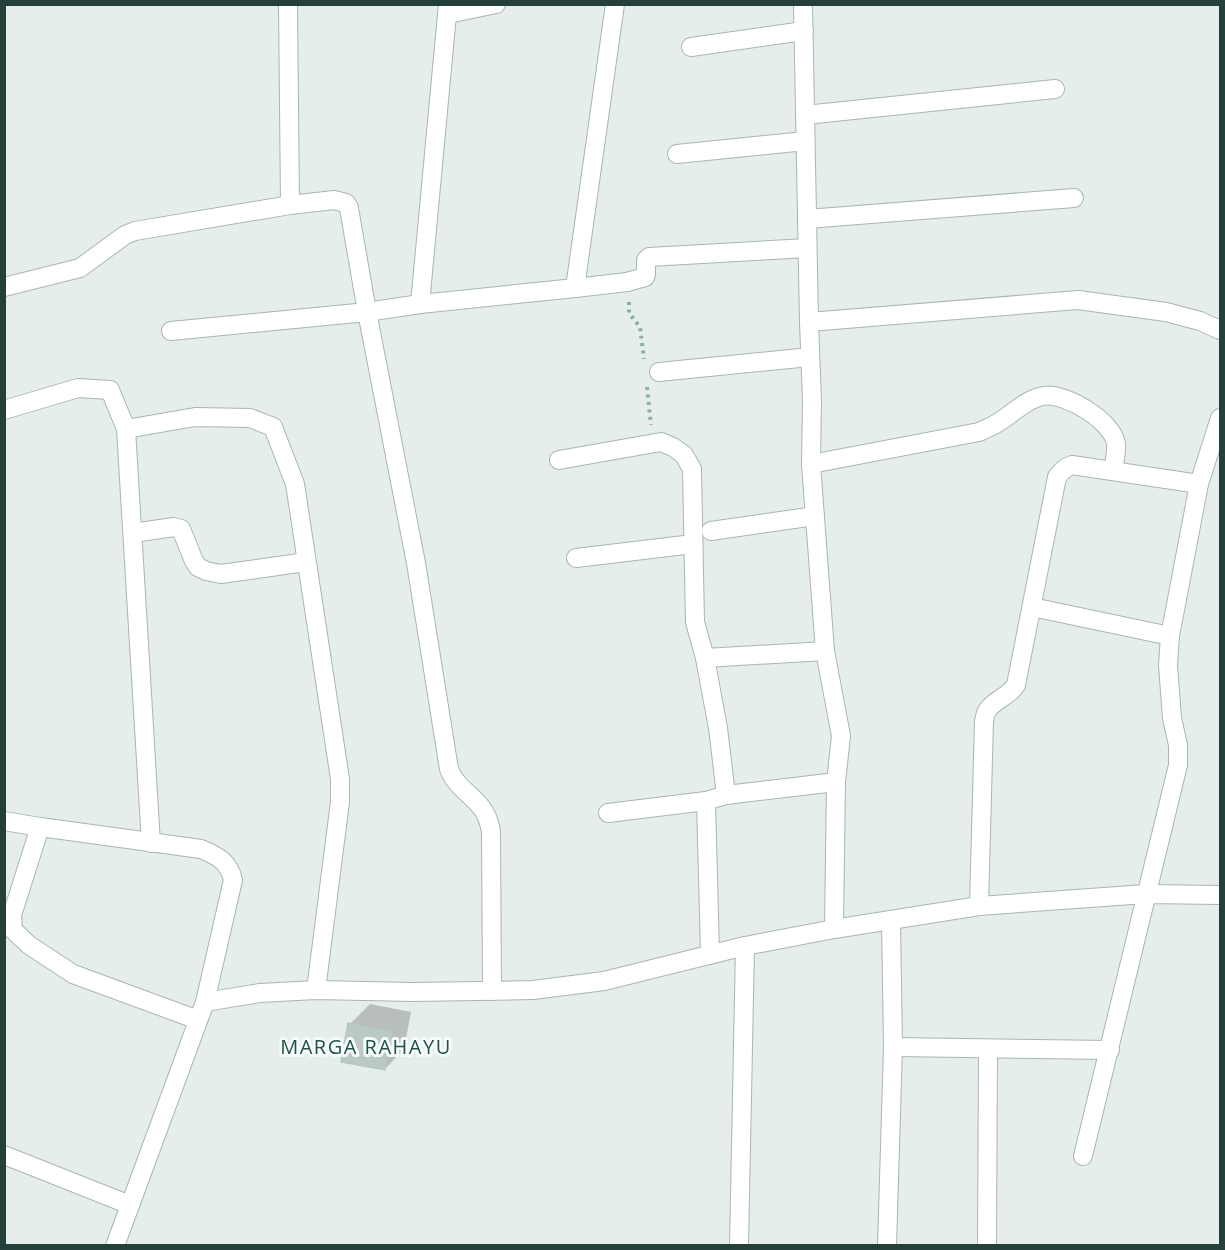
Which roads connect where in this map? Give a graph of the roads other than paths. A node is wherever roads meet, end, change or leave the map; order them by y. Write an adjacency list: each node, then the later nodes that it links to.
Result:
1 (288, 4): 13 (street)
2 (496, 4): 5 (street)
3 (615, 4): 17 (street)
4 (803, 4): 6 (street)
5 (448, 9): 18 (street)
6 (804, 31): 7 (street); 9 (street)
7 (691, 47)
8 (1055, 89): 9 (street)
9 (805, 115): 10 (street)
10 (806, 141): 11 (street); 14 (street)
11 (677, 154)
12 (1074, 198): 14 (street)
13 (290, 205): 16 (street); 19 (street)
14 (807, 219): 15 (street)
15 (807, 248): 17 (street); 20 (street)
16 (4, 287)
17 (575, 288): 18 (street)
18 (420, 304): 19 (street)
19 (367, 312): 22 (street); 57 (street)
20 (808, 322): 21 (street); 23 (street)
21 (1221, 330)
22 (171, 331)
23 (810, 357): 24 (street); 29 (street)
24 (659, 372)
25 (4, 410): 27 (street)
26 (1221, 418): 31 (street)
27 (126, 429): 34 (street); 37 (street)
28 (560, 460): 35 (street)
29 (811, 464): 30 (street); 32 (street)
30 (1113, 471): 31 (street); 38 (street)
31 (1199, 484): 39 (street)
32 (815, 516): 33 (street); 40 (street)
33 (711, 531)
34 (133, 533): 37 (street); 48 (street)
35 (693, 544): 36 (street); 41 (street)
36 (576, 558)
37 (306, 562): 56 (street)
38 (1032, 607): 39 (street); 51 (street)
39 (1170, 636): 49 (street)
40 (825, 651): 41 (street); 42 (street)
41 (705, 658): 43 (street)
42 (836, 782): 43 (street); 53 (street)
43 (726, 795): 44 (street)
44 (706, 801): 45 (street); 55 (street)
45 (608, 813)
46 (4, 821): 47 (street)
47 (40, 827): 48 (street); 59 (street)
48 (151, 843): 58 (street)
49 (1146, 894): 50 (street); 51 (street); 62 (street)
50 (1221, 895)
51 (979, 906): 52 (street)
52 (891, 920): 53 (street); 60 (street)
53 (834, 929): 54 (street)
54 (745, 946): 55 (street); 67 (street)
55 (710, 955): 57 (street)
56 (316, 990): 57 (street); 58 (street)
57 (492, 992)
58 (205, 1002): 59 (street)
59 (198, 1020): 65 (street)
60 (893, 1047): 61 (street); 68 (street)
61 (988, 1049): 62 (street); 69 (street)
62 (1110, 1050): 63 (street)
63 (1083, 1156)
64 (6, 1158): 65 (street)
65 (130, 1205): 66 (street)
66 (115, 1245)
67 (739, 1245)
68 (887, 1245)
69 (987, 1245)

